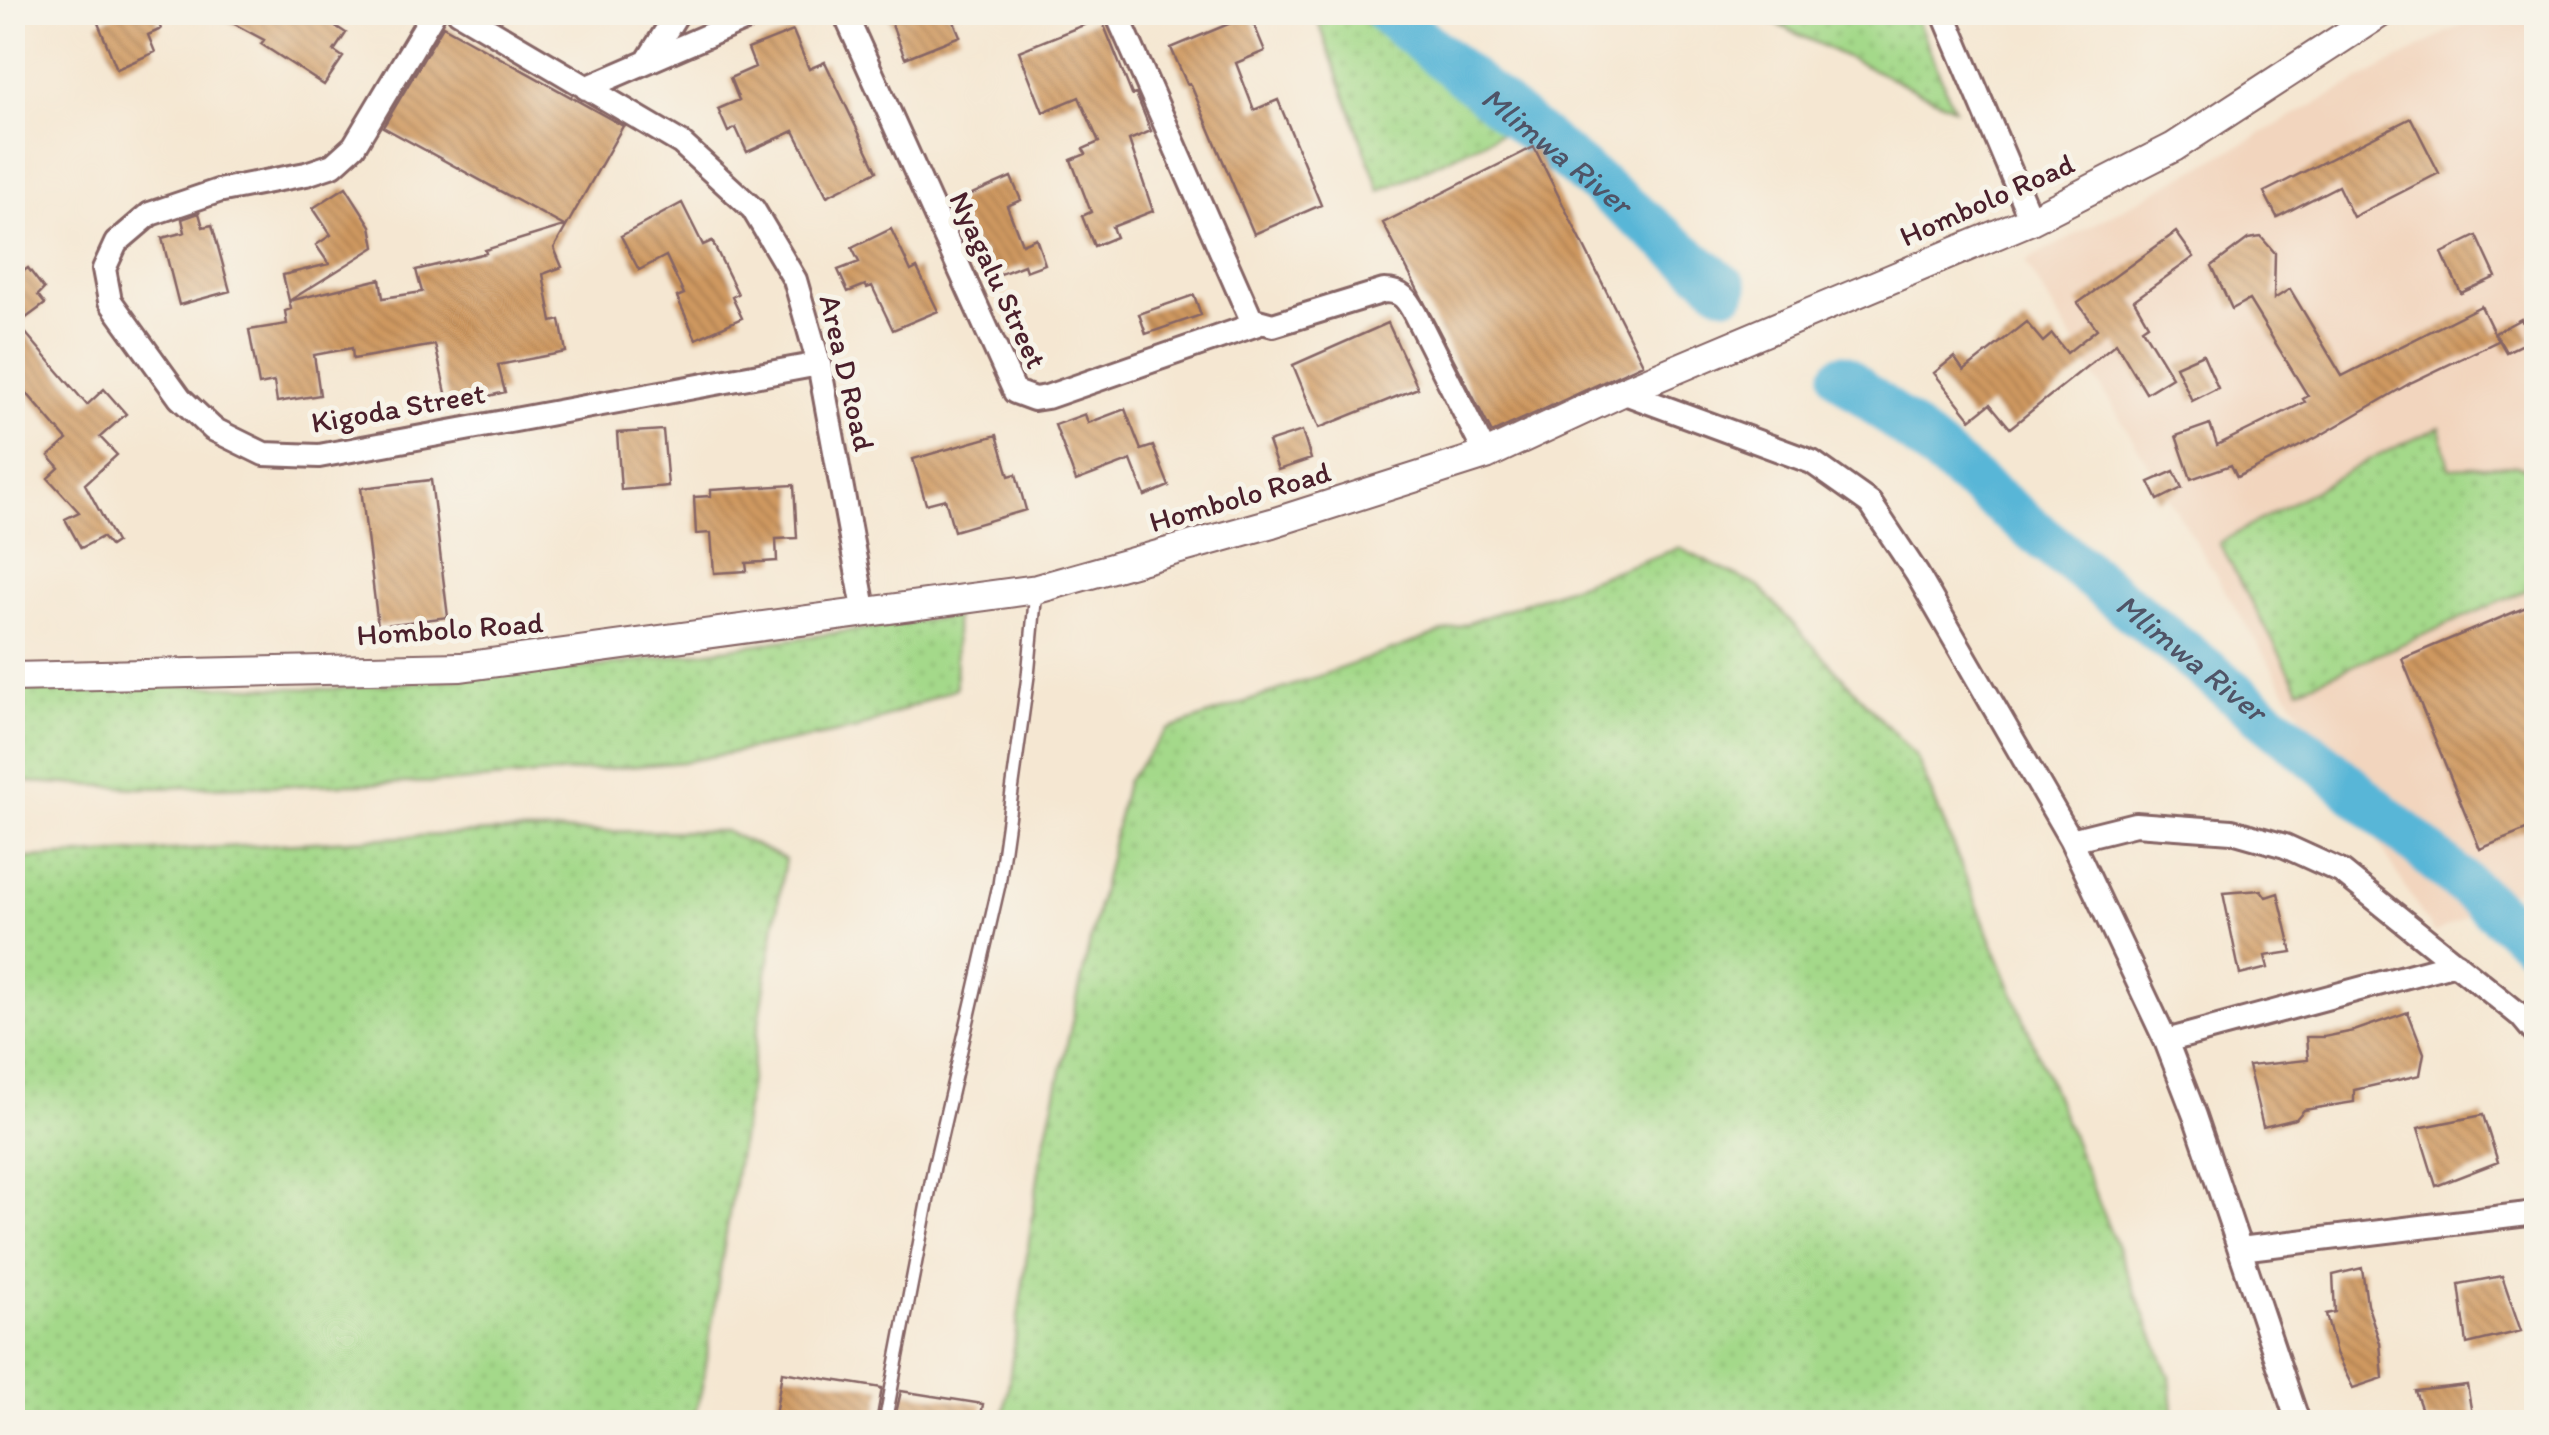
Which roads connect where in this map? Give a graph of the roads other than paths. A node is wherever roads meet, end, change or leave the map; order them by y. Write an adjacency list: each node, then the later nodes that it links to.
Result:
1 (434, 12): 13 (street, Kigoda Street)
2 (459, 12): 10 (street, Area D Road)
3 (678, 12): 9 (street)
4 (762, 12): 9 (street)
5 (844, 12): 12 (street, Nyagalu Street)
6 (1116, 12): 12 (street)
7 (1943, 12): 11 (street)
8 (2382, 12): 11 (street, Hombolo Road)
9 (647, 61): 10 (street)
10 (586, 88): 13 (street, Area D Road)
11 (2031, 220): 14 (street, Hombolo Road)
12 (1260, 323): 15 (street, Nyagalu Street)
13 (819, 364): 17 (street, Area D Road)
14 (1622, 392): 15 (street, Hombolo Road); 19 (street)
15 (1486, 456): 16 (street, Hombolo Road)
16 (1036, 589): 17 (street, Hombolo Road); 25 (lane)
17 (864, 614): 18 (street, Hombolo Road)
18 (12, 677)
19 (2070, 840): 20 (street); 22 (street)
20 (2456, 963): 21 (street); 22 (street)
21 (2536, 1034)
22 (2166, 1041): 24 (street)
23 (2536, 1213): 24 (street)
24 (2240, 1248): 26 (street)
25 (885, 1422)
26 (2298, 1422)

